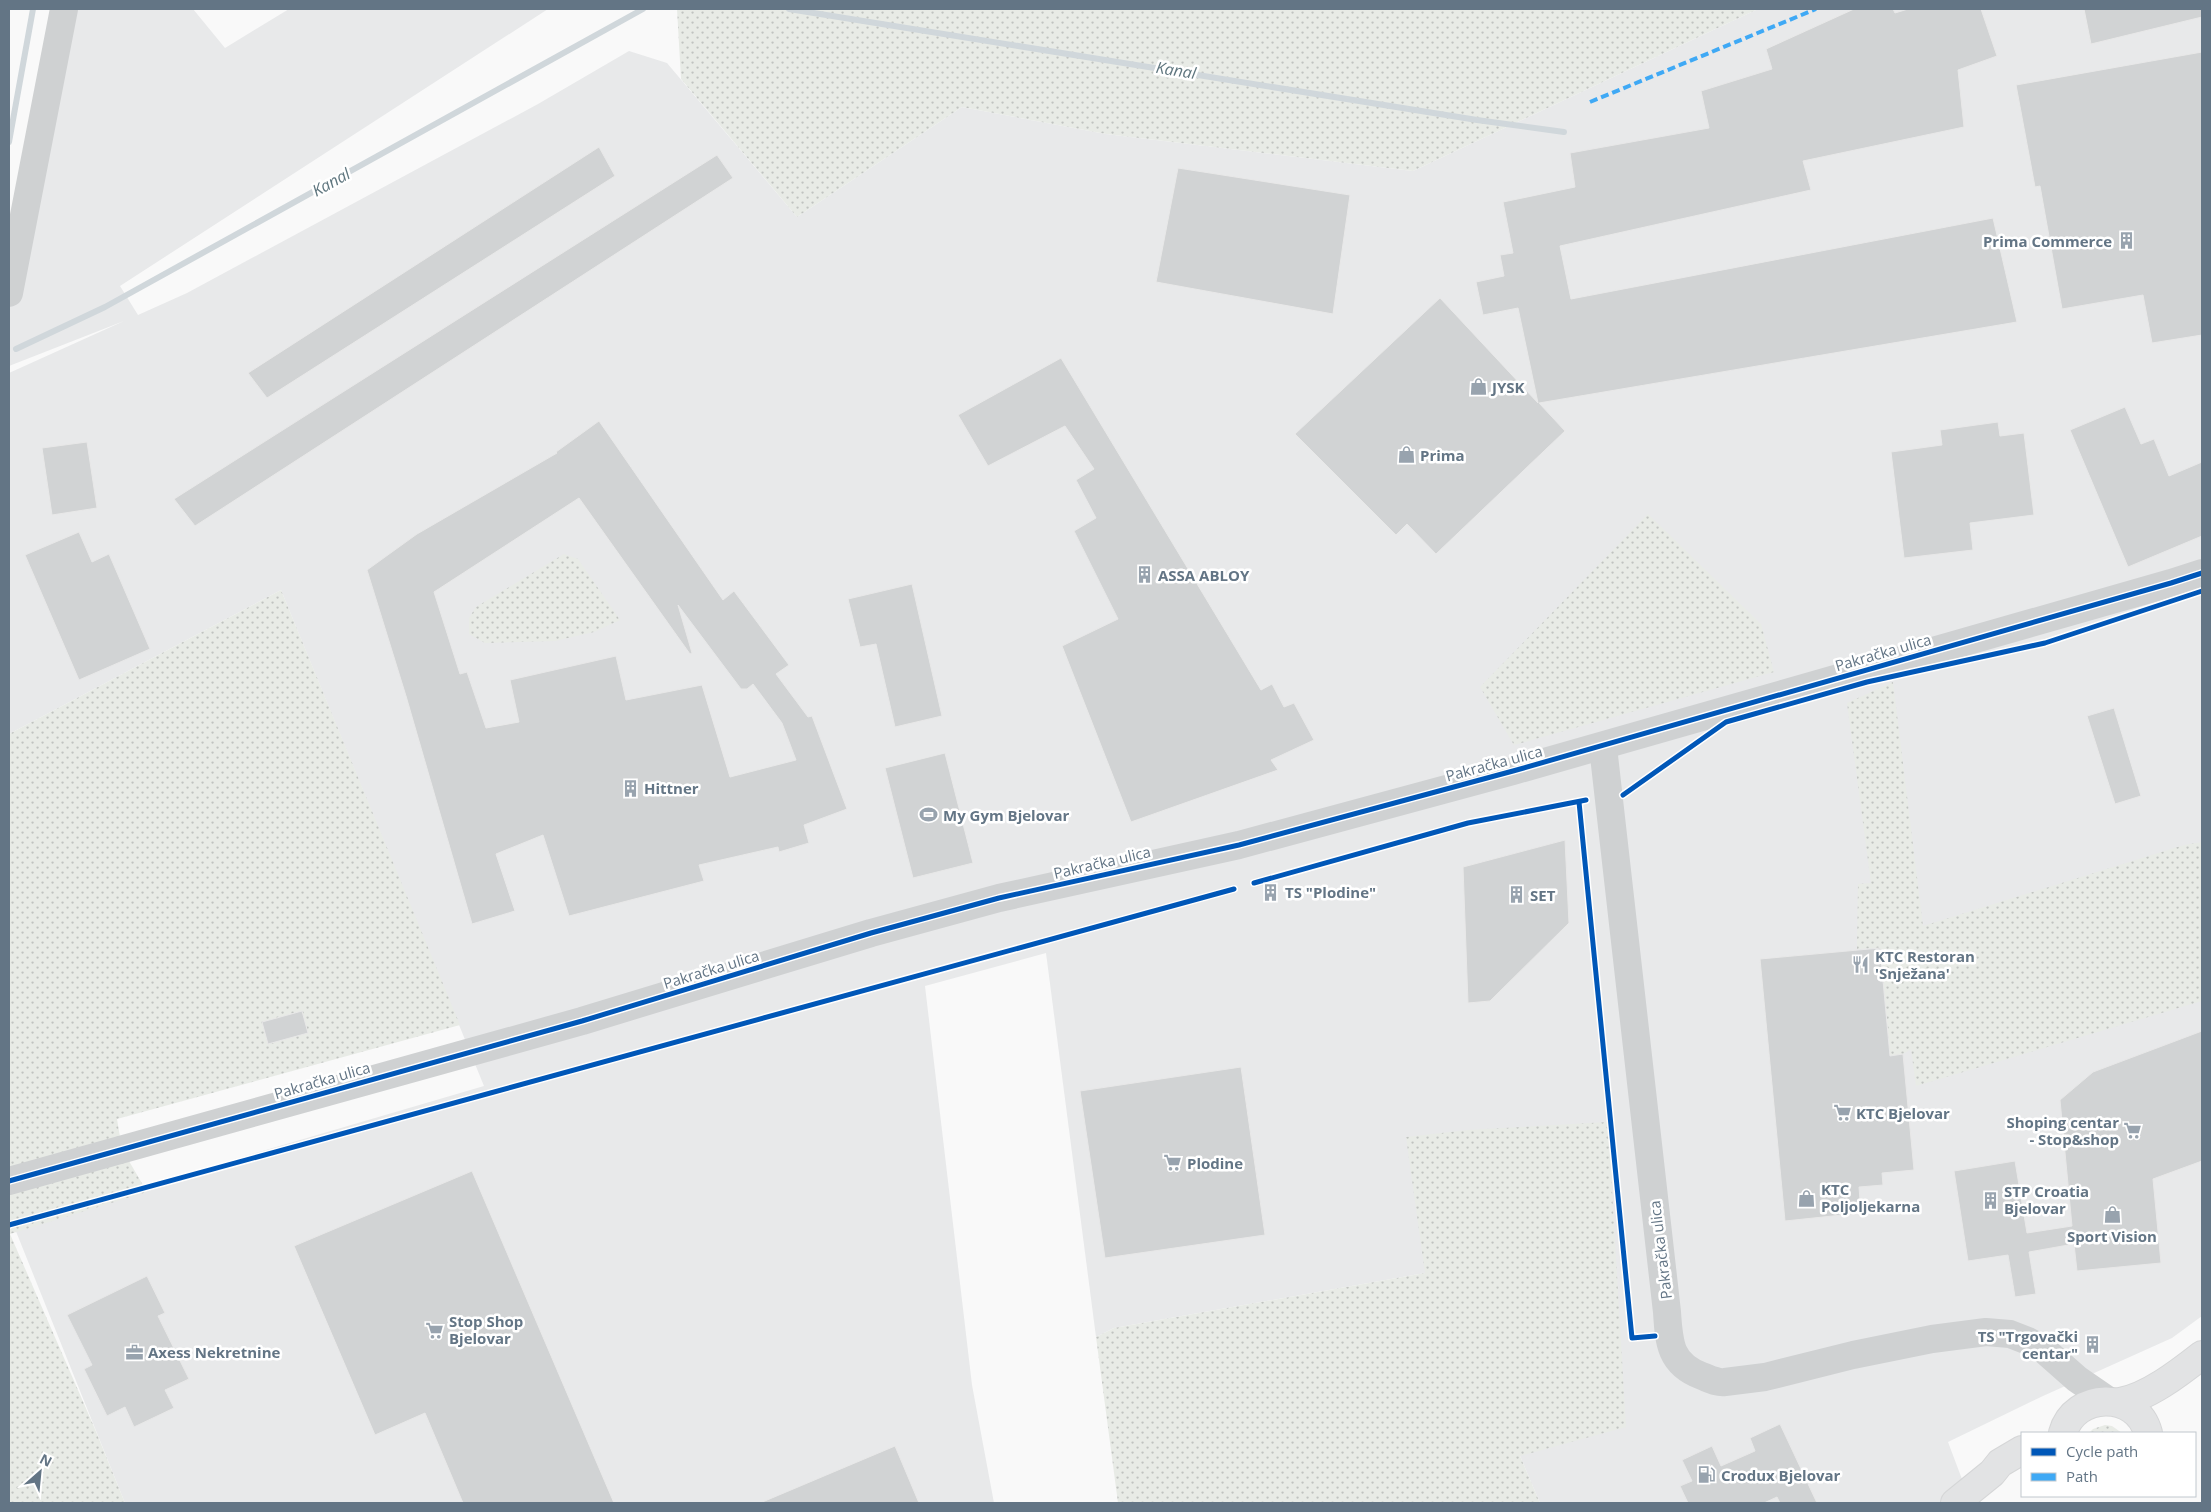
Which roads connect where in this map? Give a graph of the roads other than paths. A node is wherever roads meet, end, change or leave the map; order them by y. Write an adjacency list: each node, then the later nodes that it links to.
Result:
1 (64, 9): 2 (street)
2 (9, 293)
3 (2202, 573): 4 (street, Pakračka ulica)
4 (1602, 746): 5 (street, Pakračka ulica); 6 (street, Pakračka ulica)
5 (9, 1181)
6 (2053, 1357): 8 (street, Pakračka ulica); 9 (street)
7 (2196, 1360): 8 (main road); 11 (main road)
8 (2115, 1401): 9 (main road); 10 (main road)
9 (2064, 1428)
10 (2149, 1432)
11 (2150, 1432)
12 (2021, 1451): 14 (main road)
13 (2021, 1464): 14 (main road)
14 (1992, 1473): 15 (main road)
15 (1956, 1503)

